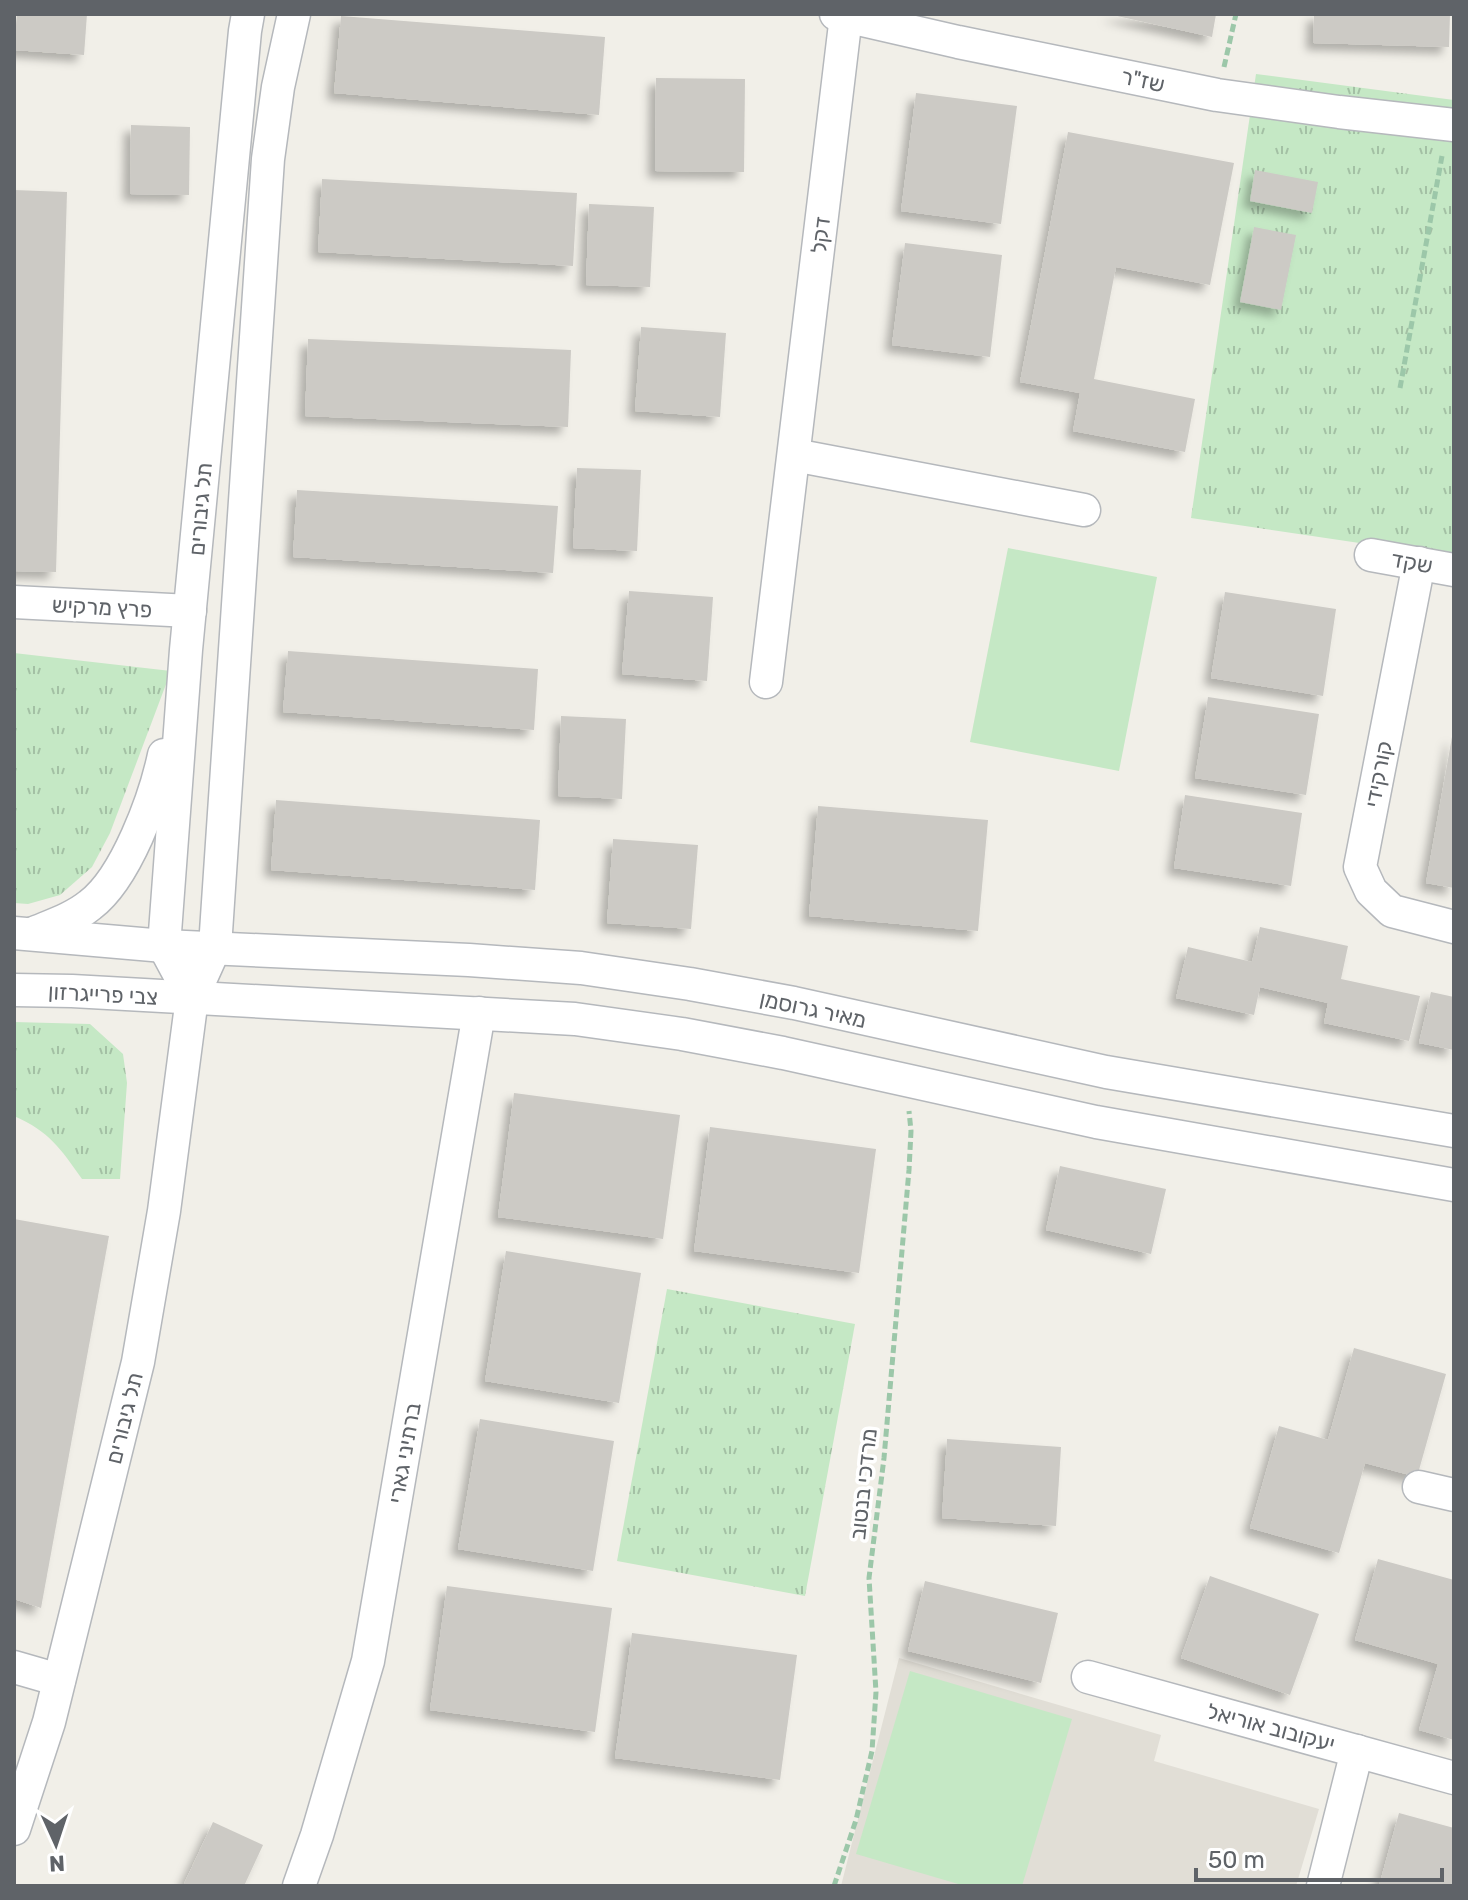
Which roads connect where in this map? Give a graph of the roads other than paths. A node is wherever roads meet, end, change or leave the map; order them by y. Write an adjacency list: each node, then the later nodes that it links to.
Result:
1 (248, 14): 11 (street, תל גיבורים)
2 (294, 14): 17 (street, תל גיבורים)
3 (841, 15): 4 (street, שז"ר); 5 (street, דקל)
4 (1451, 124)
5 (794, 455): 6 (street); 13 (street, דקל)
6 (1084, 510)
7 (1371, 555): 8 (street, שקד)
8 (1419, 563): 9 (street, שקד); 14 (street, קורקידי)
9 (1454, 570)
10 (14, 602): 11 (street, פרץ מרקיש)
11 (190, 611): 12 (street, תל גיבורים)
12 (186, 650): 15 (street); 16 (street, תל גיבורים)
13 (766, 682)
14 (1454, 927)
15 (22, 933): 16 (street)
16 (164, 946): 17 (street, מאיר גרוסמן); 19 (street)
17 (215, 947): 19 (street, תל גיבורים); 21 (street, מאיר גרוסמן)
18 (14, 990): 19 (street, צבי פרייגרזון)
19 (192, 998): 20 (street); 27 (street, תל גיבורים)
20 (479, 1013): 22 (street); 31 (street, ברתיני גארי)
21 (1454, 1131)
22 (1454, 1185)
23 (1419, 1487): 24 (street)
24 (1454, 1495)
25 (14, 1667): 27 (street)
26 (1088, 1677): 28 (street, יעקובוב אוריאל)
27 (59, 1680): 30 (street, תל גיבורים)
28 (1357, 1751): 29 (street, יעקובוב אוריאל); 32 (street)
29 (1454, 1778)
30 (14, 1829)
31 (299, 1886)
32 (1323, 1886)

